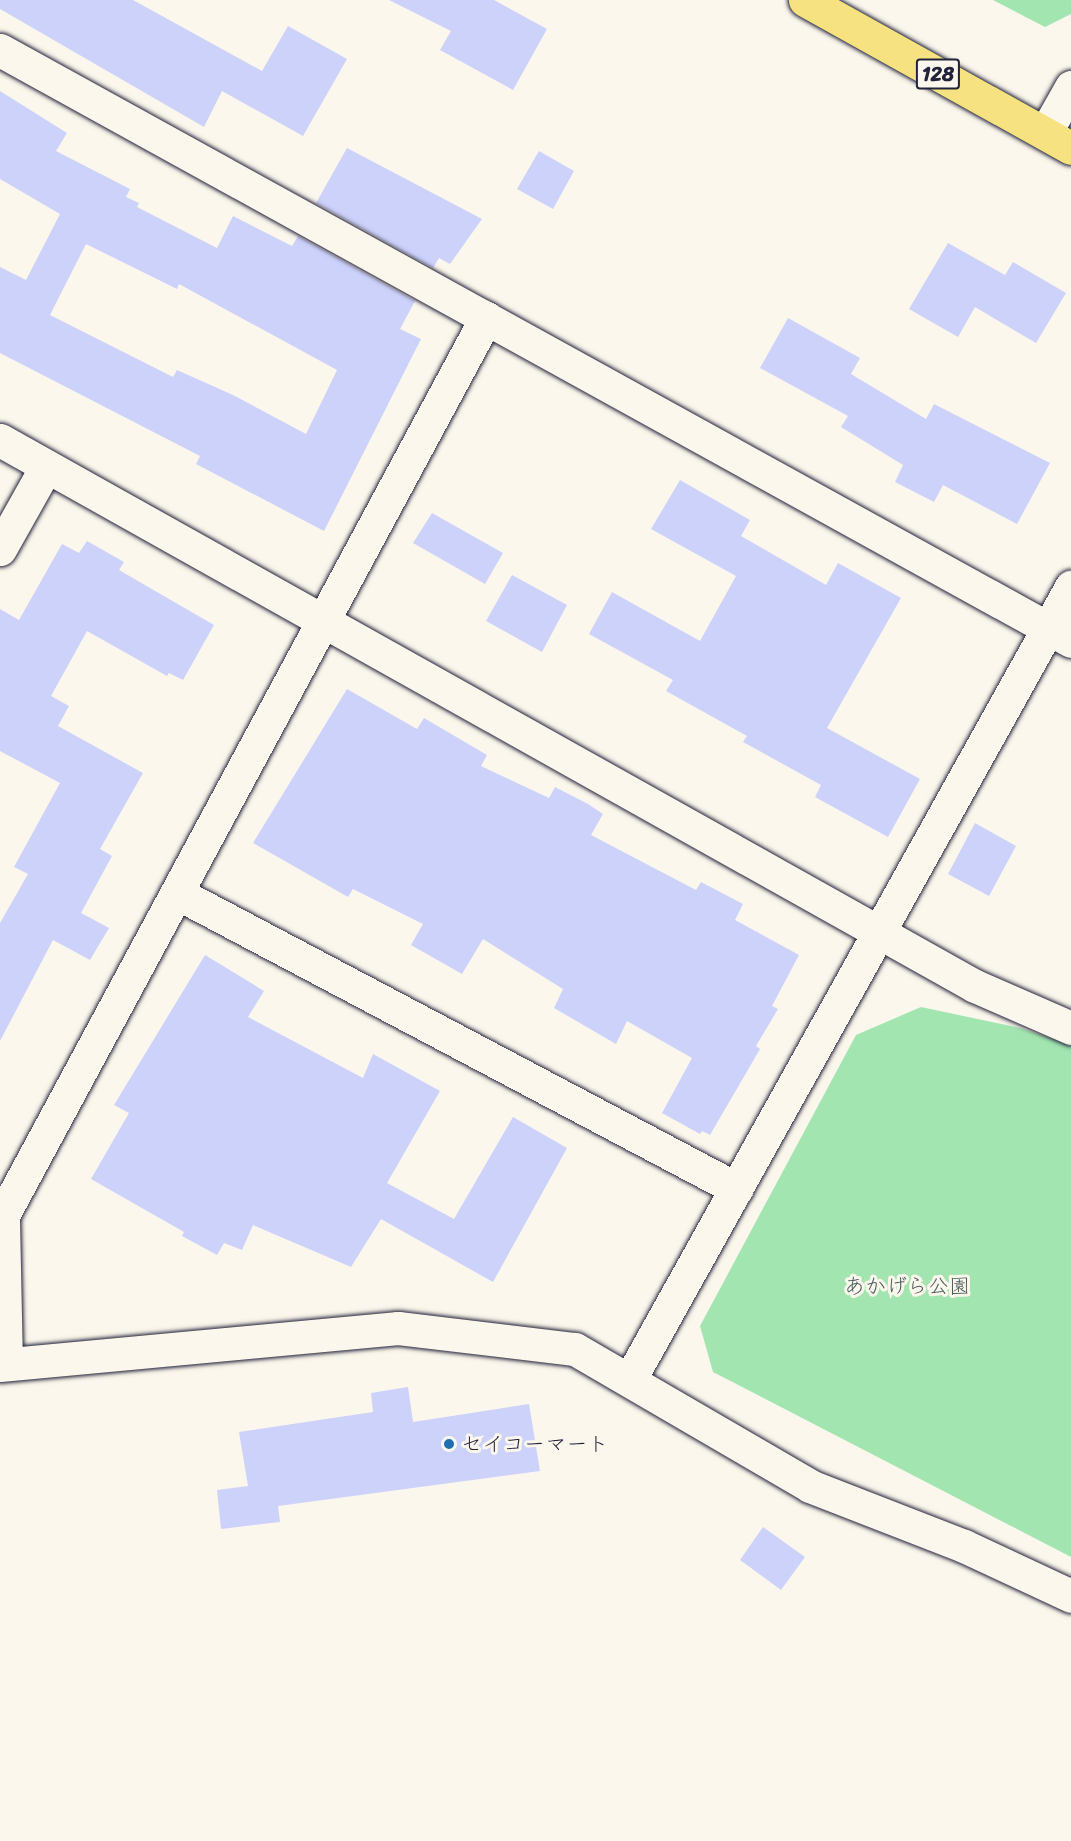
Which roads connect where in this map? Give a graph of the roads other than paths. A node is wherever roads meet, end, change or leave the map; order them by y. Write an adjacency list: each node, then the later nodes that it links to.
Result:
1 (805, 0): 4 (main road, 128)
2 (0, 50): 5 (street)
3 (1071, 87): 4 (street)
4 (1058, 140)
5 (486, 318): 10 (street); 11 (street)
6 (0, 440): 7 (street)
7 (46, 467): 8 (street); 10 (street)
8 (0, 549)
9 (1071, 587): 11 (street)
10 (324, 623): 12 (street); 13 (street)
11 (1059, 635): 13 (street)
12 (177, 893): 15 (street); 16 (street)
13 (881, 934): 14 (street); 15 (street)
14 (1071, 1028)
15 (737, 1189): 17 (street)
16 (3, 1364): 17 (street)
17 (630, 1379): 18 (street)
18 (1071, 1596)

